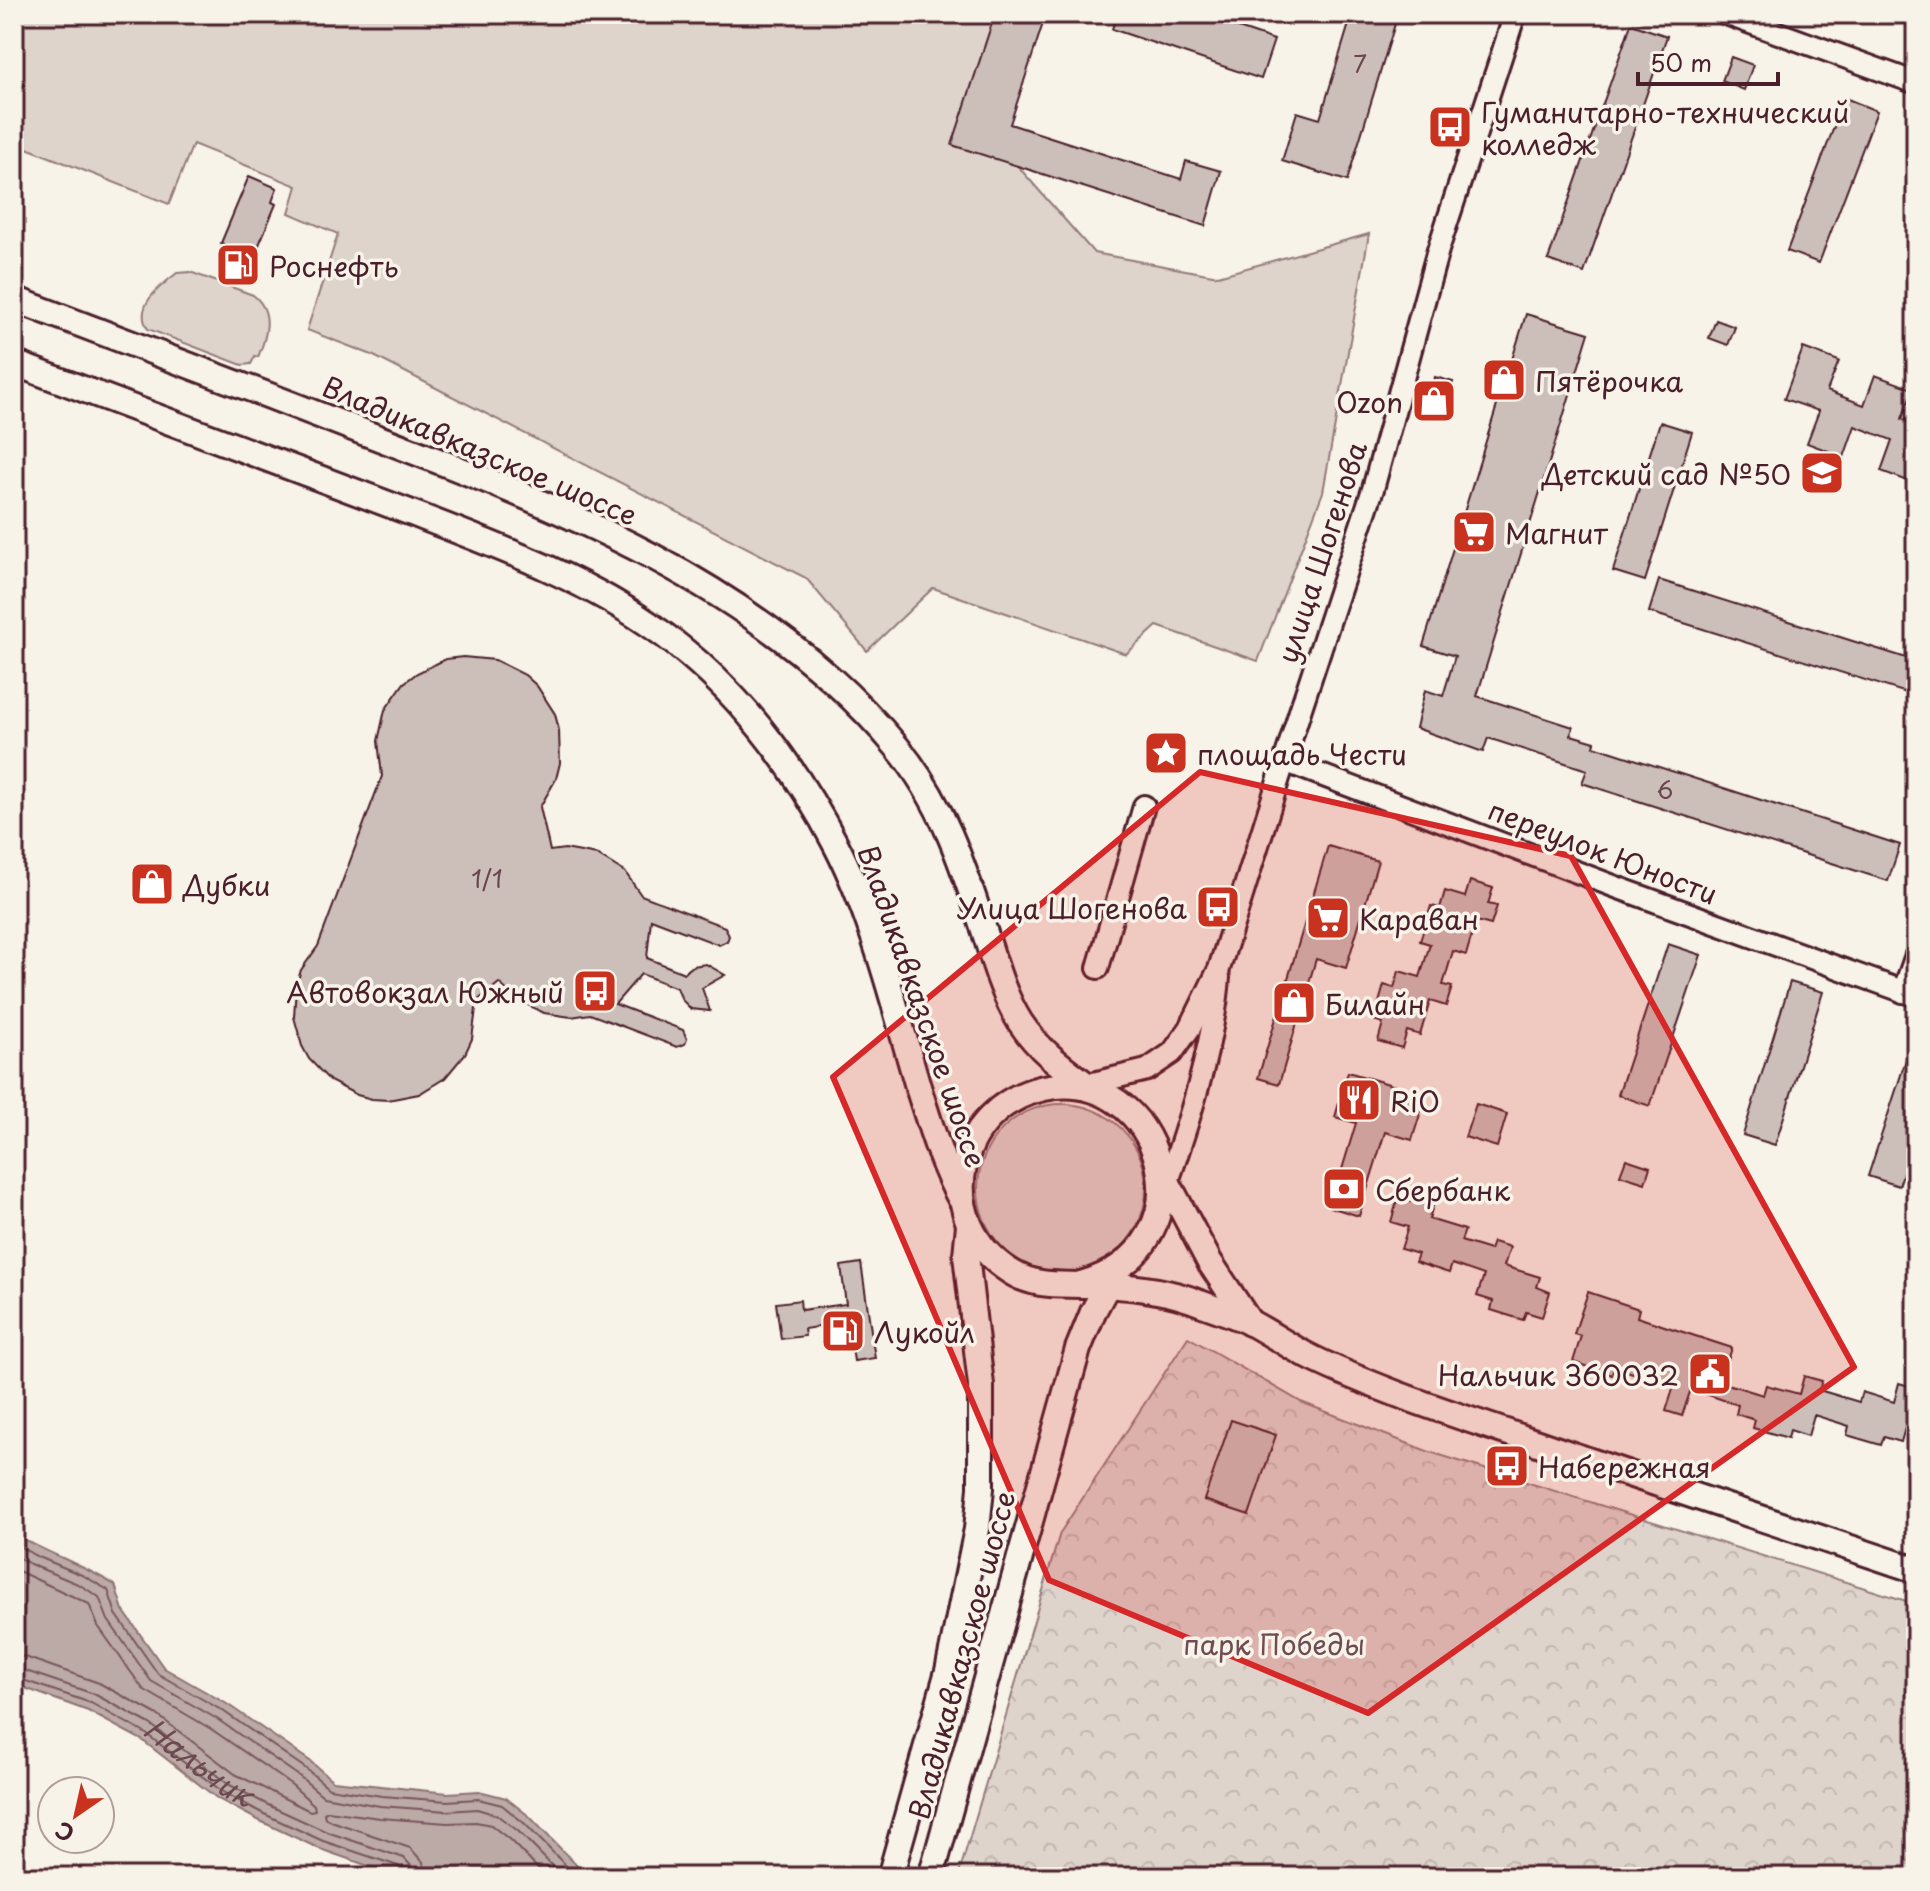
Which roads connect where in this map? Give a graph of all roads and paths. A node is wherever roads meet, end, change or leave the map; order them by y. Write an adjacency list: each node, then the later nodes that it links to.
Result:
1 (1515, 14): 6 (street, улица Шогенова)
2 (1726, 14): 3 (street)
3 (1916, 83)
4 (14, 299): 12 (main road, Владикавказское шоссе)
5 (14, 363): 14 (main road, Владикавказское шоссе)
6 (1284, 761): 10 (street, улица Шогенова); 11 (street, переулок Юности)
7 (1149, 807): 9 (street)
8 (1916, 955): 11 (street, переулок Юности)
9 (1102, 969)
10 (1219, 969): 12 (street); 13 (street)
11 (1909, 994)
12 (1087, 1088): 13 (main road); 14 (main road)
13 (1164, 1175): 15 (main road); 16 (main road)
14 (966, 1214): 15 (main road); 18 (main road, Владикавказское шоссе)
15 (1111, 1278): 16 (main road); 19 (main road, Владикавказское шоссе)
16 (1250, 1323): 17 (main road)
17 (1916, 1570)
18 (890, 1877)
19 (931, 1877)

